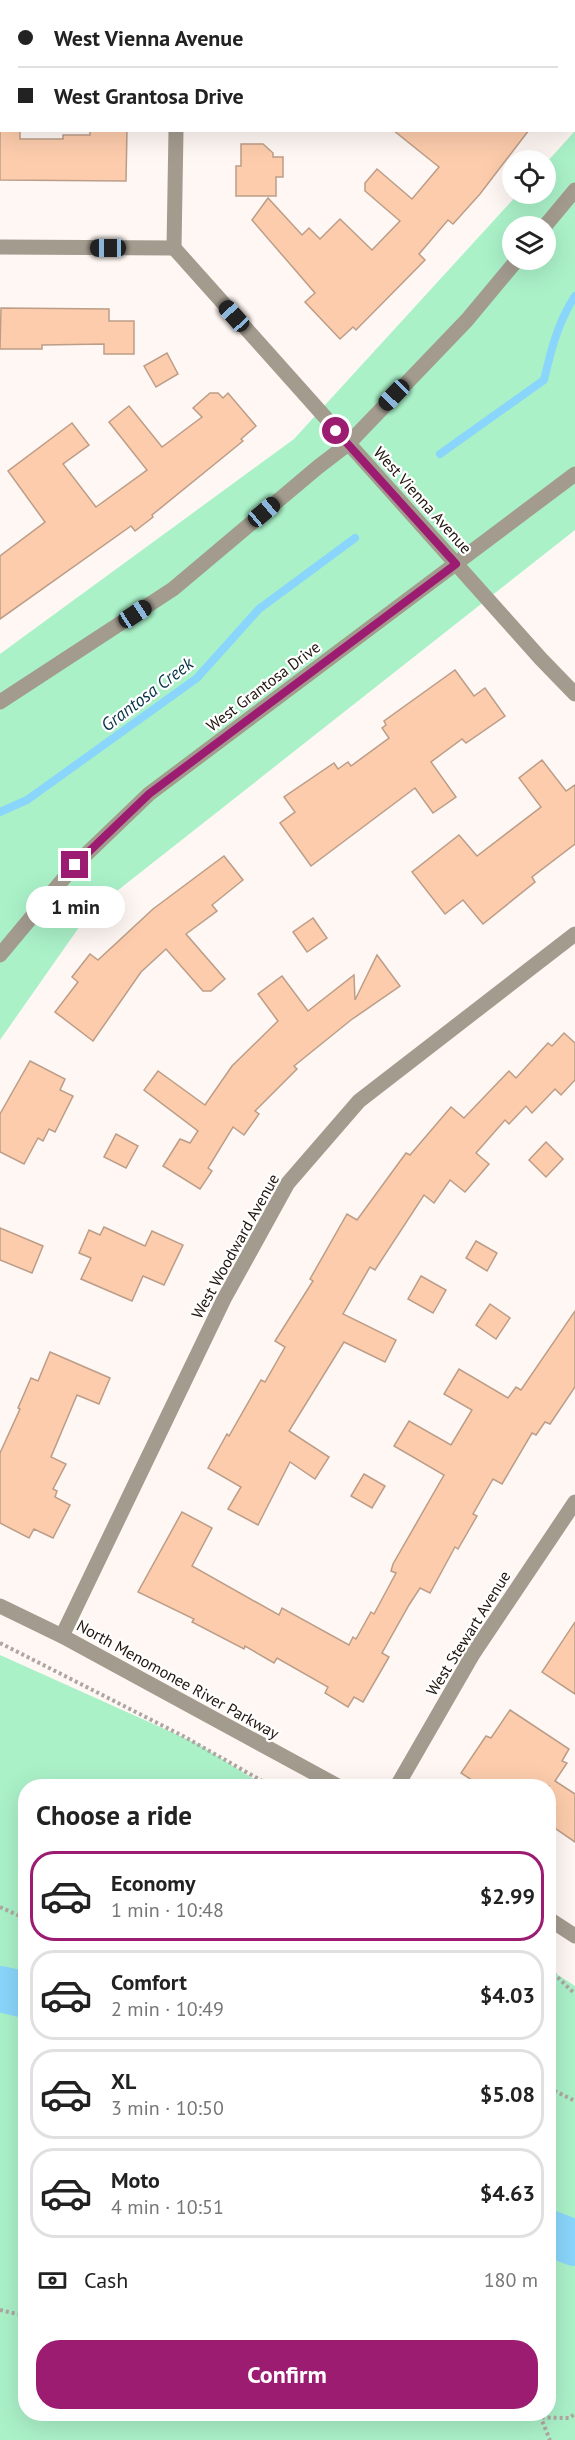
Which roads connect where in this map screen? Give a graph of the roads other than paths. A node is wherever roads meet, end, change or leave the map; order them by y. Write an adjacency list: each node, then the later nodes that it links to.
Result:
1 (176, 132): 5 (street)
2 (575, 190): 3 (street)
3 (553, 216)
4 (0, 247): 5 (street)
5 (174, 249): 7 (street, West Vienna Avenue)
6 (509, 270): 7 (street)
7 (348, 444): 9 (street, West Vienna Avenue); 11 (street)
8 (575, 474): 9 (street, West Grantosa Drive)
9 (456, 564): 10 (street, West Vienna Avenue); 13 (street, West Grantosa Drive)
10 (575, 694)
11 (0, 702)
12 (575, 934): 16 (street, West Woodward Avenue)
13 (0, 956)
14 (575, 1502): 18 (street, West Stewart Avenue)
15 (0, 1606): 16 (street, North Menomonee River Parkway)
16 (62, 1636): 17 (street, North Menomonee River Parkway)
17 (325, 1779)
18 (401, 1779)
19 (556, 1924): 20 (street)
20 (575, 1936)

